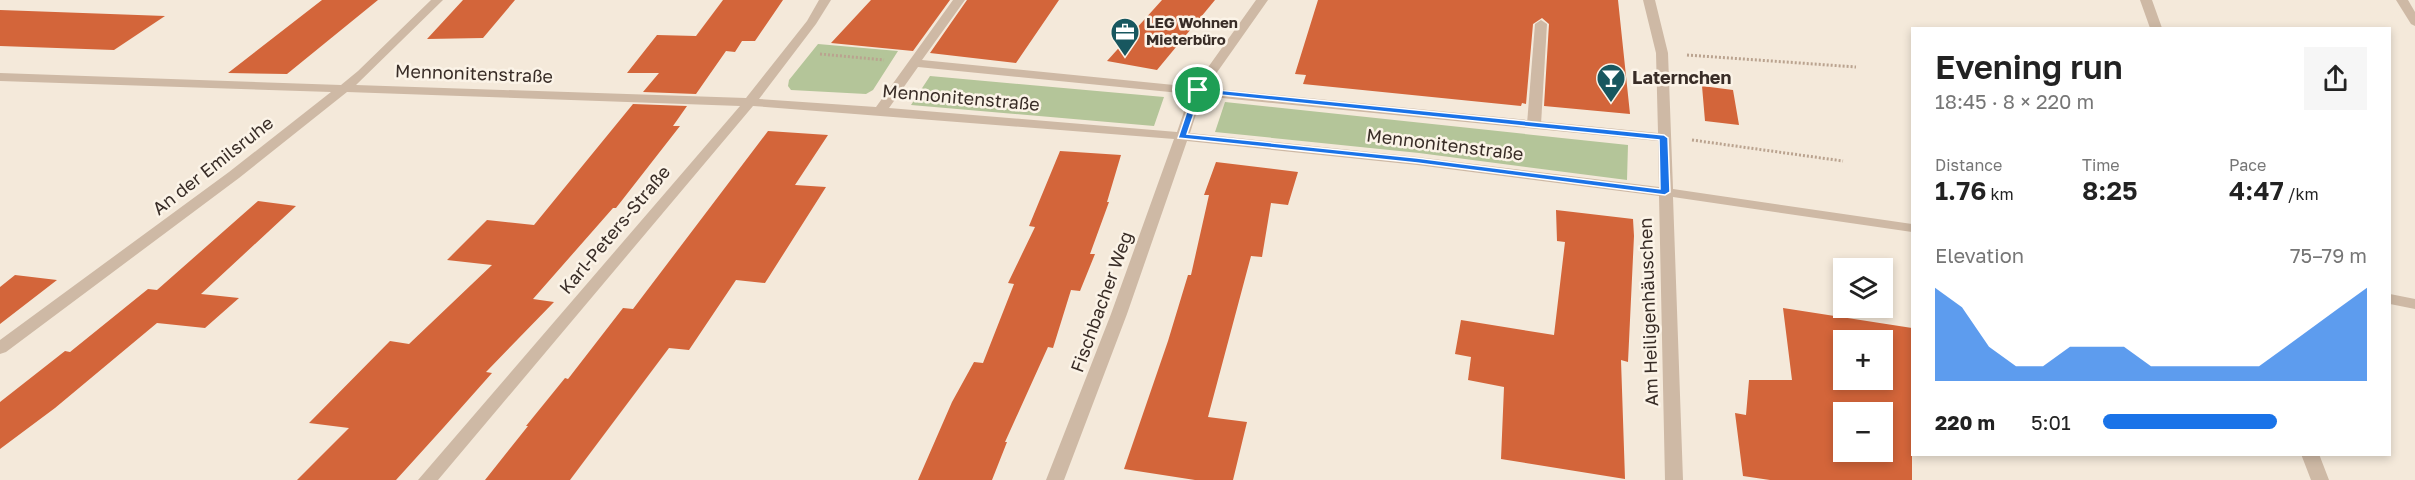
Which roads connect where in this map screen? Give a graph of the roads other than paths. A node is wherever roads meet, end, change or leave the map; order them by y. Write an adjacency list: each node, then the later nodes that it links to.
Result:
1 (437, 0): 13 (street, An der Emilsruhe)
2 (825, 0): 15 (street, Karl-Peters-Straße)
3 (959, 0): 11 (street)
4 (1262, 0): 14 (street, Fischbacher Weg)
5 (1649, 0): 19 (street, Am Heiligenhäuschen)
6 (2146, 0): 10 (street)
7 (2402, 0): 8 (street)
8 (2415, 22)
9 (1541, 24): 17 (street)
10 (2156, 27)
11 (915, 63): 14 (street, Mennonitenstraße); 16 (street)
12 (0, 77): 13 (street, Mennonitenstraße)
13 (341, 89): 15 (street, Mennonitenstraße); 24 (street, An der Emilsruhe)
14 (1198, 90): 17 (street, Mennonitenstraße); 18 (street, Fischbacher Weg)
15 (750, 102): 16 (street, Mennonitenstraße); 26 (street, Karl-Peters-Straße)
16 (880, 111): 18 (street, Mennonitenstraße)
17 (1534, 124): 19 (street, Mennonitenstraße)
18 (1181, 136): 20 (street, Mennonitenstraße); 27 (street, Fischbacher Weg)
19 (1664, 138): 20 (street, Am Heiligenhäuschen)
20 (1665, 192): 21 (street, Mennonitenstraße); 28 (street, Am Heiligenhäuschen)
21 (1911, 228)
22 (2391, 299): 23 (street)
23 (2415, 304)
24 (0, 348)
25 (2311, 456): 29 (street)
26 (427, 480)
27 (1055, 480)
28 (1674, 480)
29 (2320, 480)

